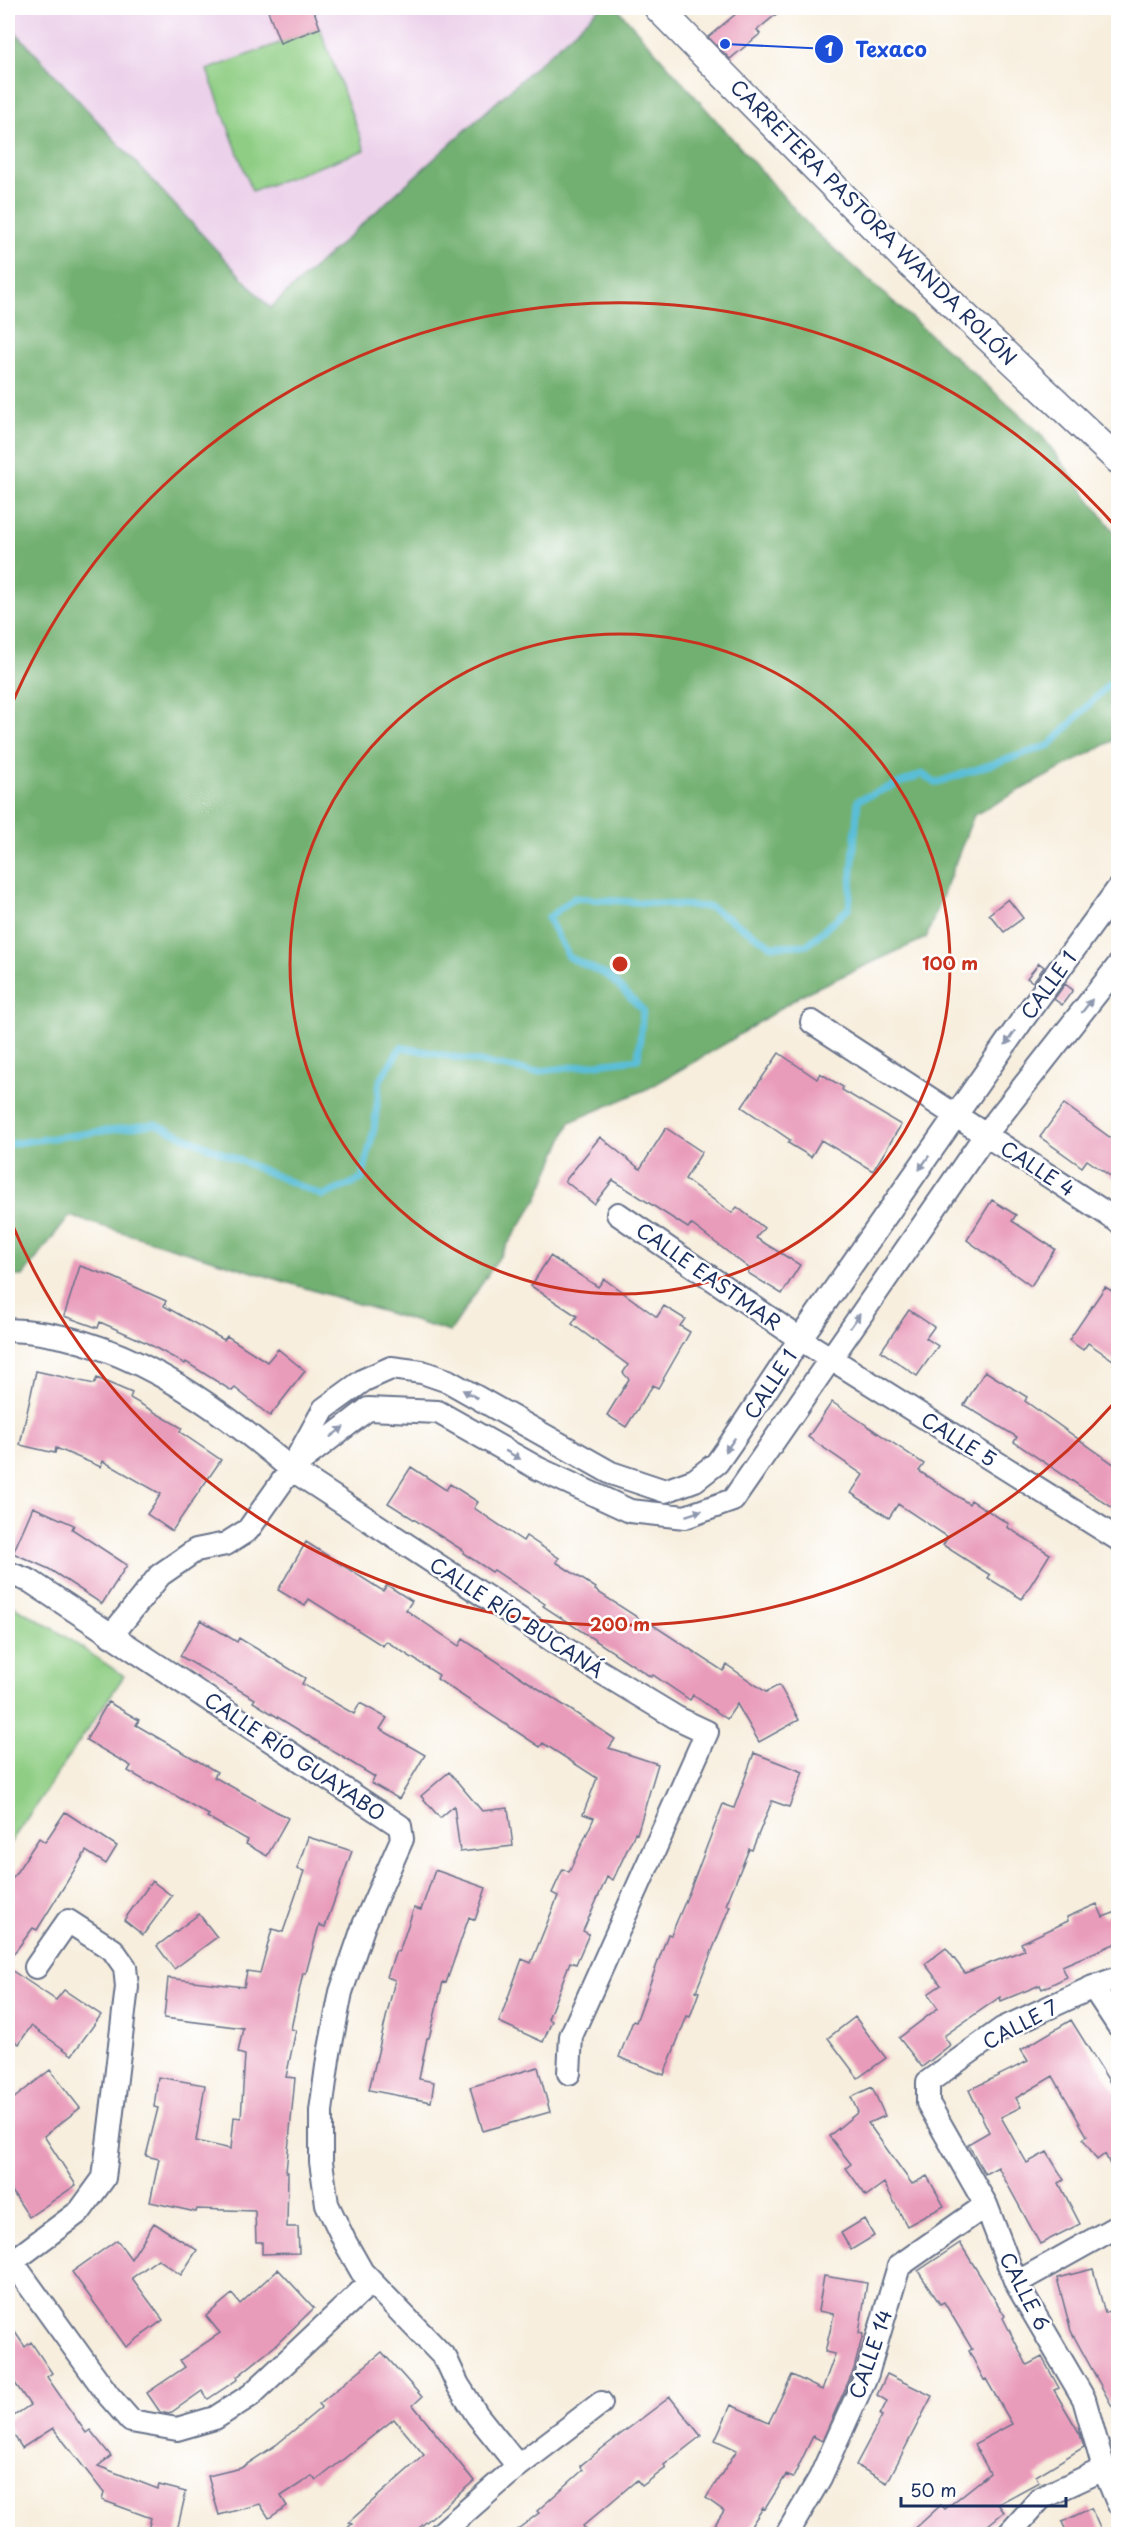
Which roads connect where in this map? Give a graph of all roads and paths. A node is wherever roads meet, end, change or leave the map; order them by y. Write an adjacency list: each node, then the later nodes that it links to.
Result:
1 (658, 8): 2 (street, CARRETERA PASTORA WANDA ROLÓN)
2 (1119, 460)
3 (1119, 889): 6 (street, CALLE 1, one-way to 6)
4 (1119, 966): 7 (street, CALLE 1, one-way to 4)
5 (812, 1022): 6 (street, CALLE 4)
6 (957, 1116): 7 (street, CALLE 4); 11 (street, CALLE 1, one-way to 11)
7 (986, 1134): 9 (street, CALLE 4); 12 (street, CALLE 1, one-way to 7)
8 (618, 1214): 11 (street, CALLE EASTMAR)
9 (1119, 1221)
10 (8, 1330): 13 (street, CALLE RÍO BUCANÁ)
11 (800, 1339): 12 (street, CALLE 5); 13 (street, CALLE 1, one-way to 13)
12 (830, 1357): 13 (street, CALLE 1, one-way to 12); 14 (street, CALLE 5)
13 (291, 1469): 16 (street, CALLE 1); 21 (street, CALLE RÍO BUCANÁ)
14 (1119, 1539)
15 (8, 1573): 16 (street, CALLE RÍO GUAYABO)
16 (111, 1636): 26 (street, CALLE RÍO GUAYABO)
17 (36, 1967): 25 (street)
18 (1119, 1978): 19 (street, CALLE 7)
19 (1093, 1987): 20 (street); 22 (street, CALLE 7)
20 (1119, 2025)
21 (569, 2073)
22 (928, 2082): 23 (street, CALLE 6)
23 (986, 2205): 27 (street, CALLE 6); 33 (street, CALLE 14)
24 (1119, 2226): 27 (street)
25 (10, 2259): 26 (street)
26 (371, 2282): 29 (street, CALLE RÍO GUAYABO)
27 (1016, 2283): 30 (street, CALLE 6)
28 (601, 2403): 29 (street)
29 (518, 2466): 32 (street)
30 (1104, 2469): 31 (street, CALLE 6); 34 (street)
31 (1119, 2503)
32 (440, 2535)
33 (787, 2535)
34 (1009, 2535)

